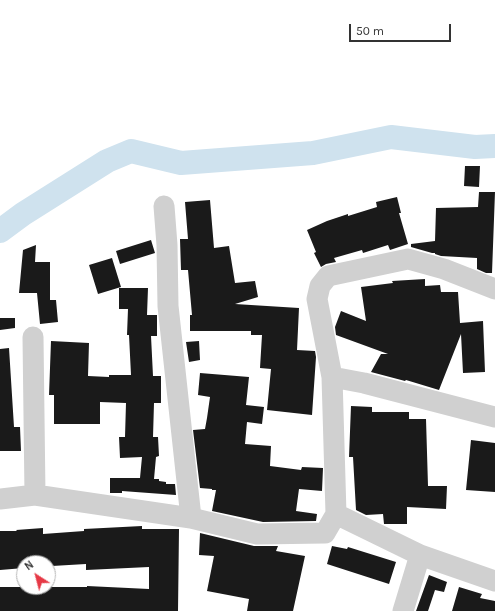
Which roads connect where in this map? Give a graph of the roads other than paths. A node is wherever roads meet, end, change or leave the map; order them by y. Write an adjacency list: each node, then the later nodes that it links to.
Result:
1 (164, 206): 9 (street)
2 (495, 289): 4 (street)
3 (33, 337): 6 (street)
4 (332, 377): 5 (street); 8 (street)
5 (495, 417)
6 (35, 496): 7 (street); 9 (street)
7 (0, 499)
8 (336, 514): 9 (street); 10 (street)
9 (191, 518)
10 (420, 555): 11 (street); 12 (street)
11 (495, 581)
12 (403, 611)

